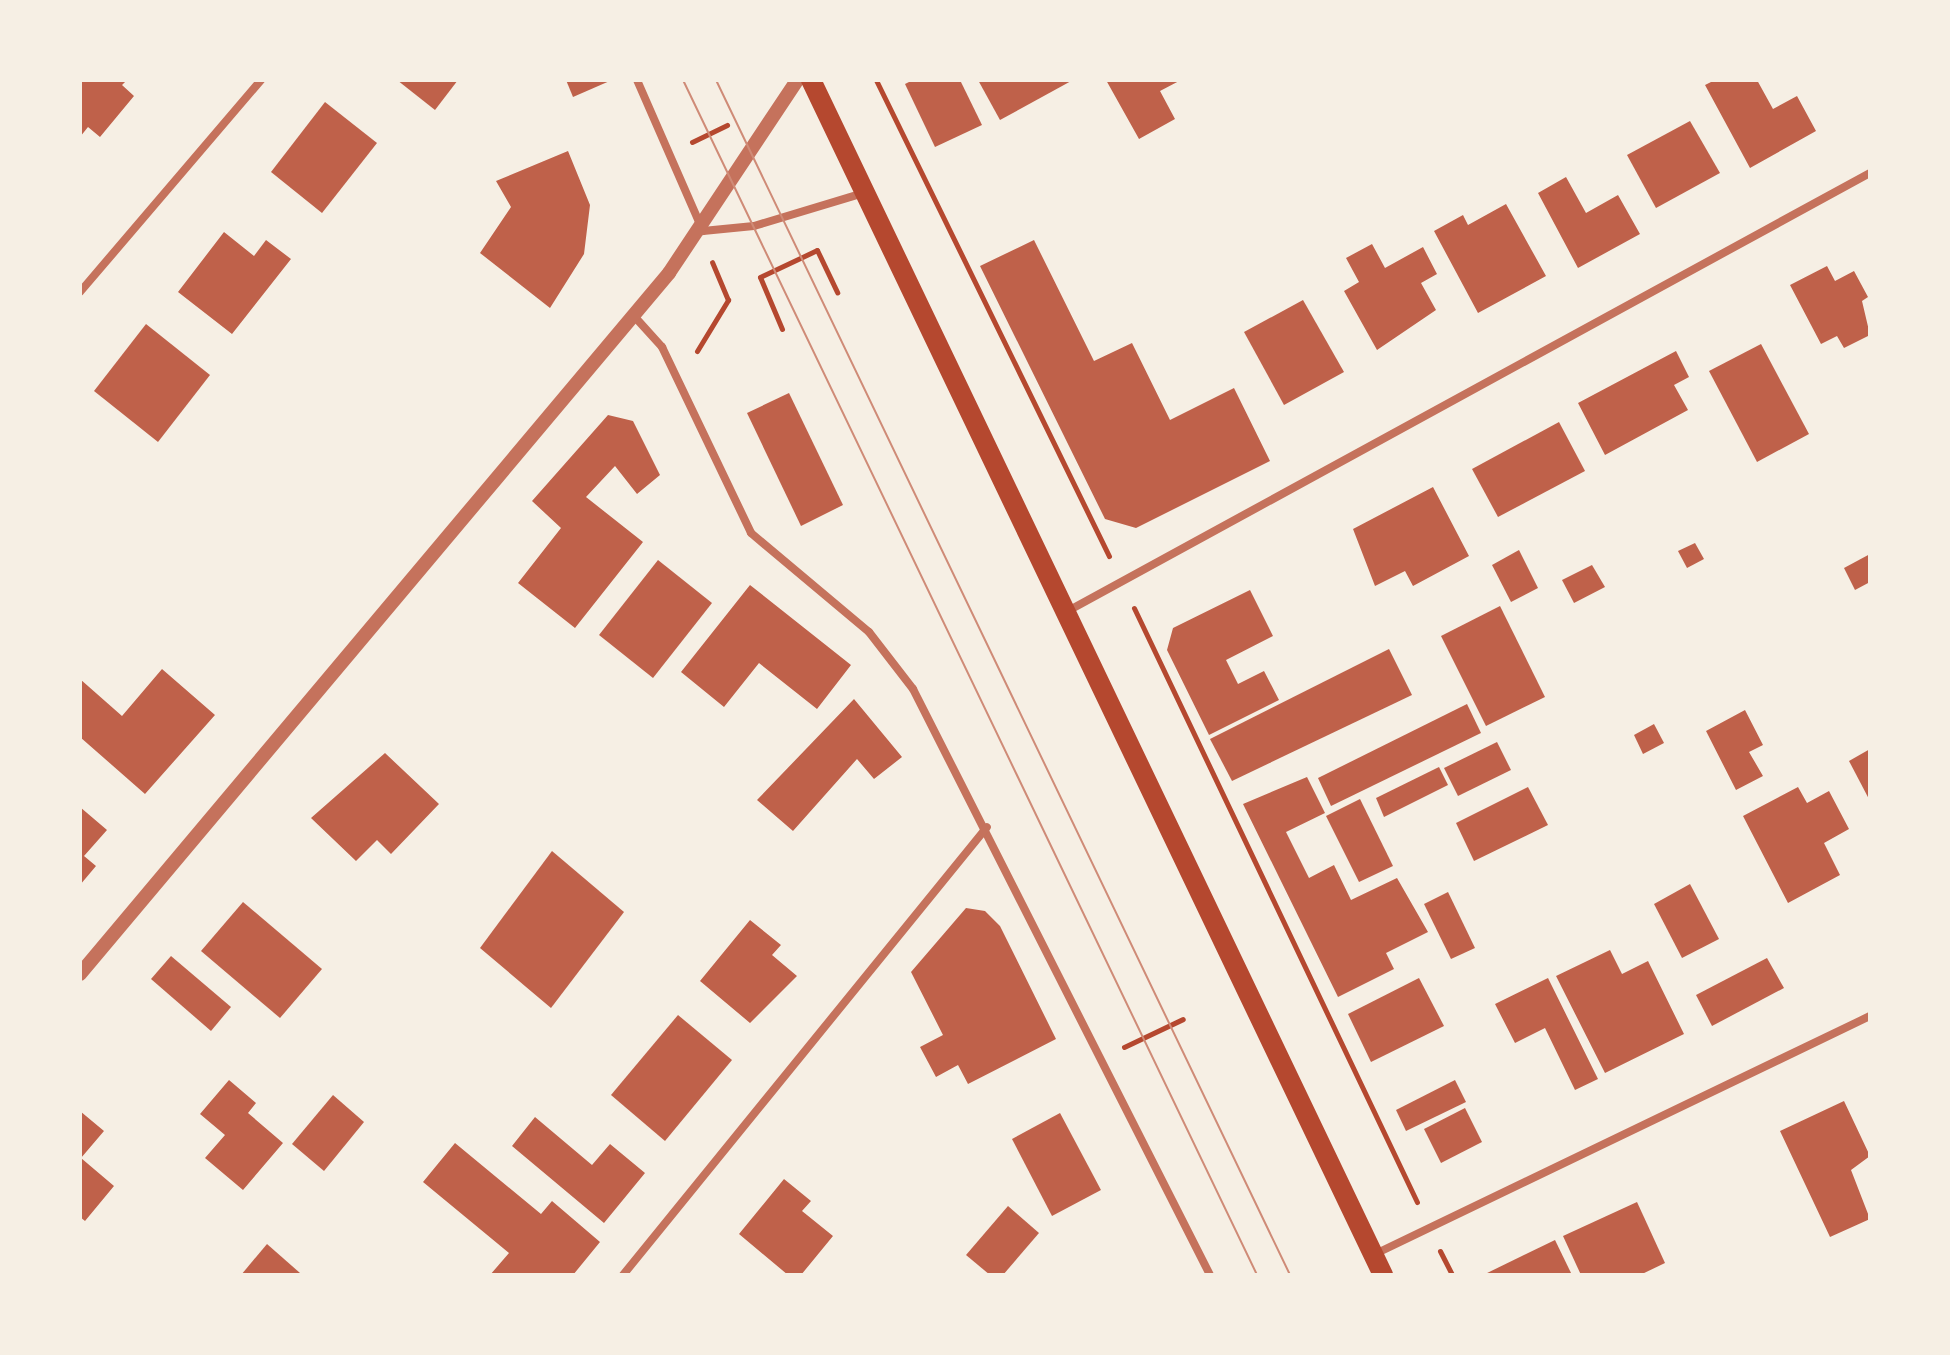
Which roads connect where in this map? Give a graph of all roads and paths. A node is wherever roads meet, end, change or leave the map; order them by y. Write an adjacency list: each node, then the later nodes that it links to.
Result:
1 (261, 80): 11 (street)
2 (637, 80): 7 (street)
3 (797, 80): 10 (street)
4 (811, 80): 9 (main road)
5 (876, 80): 16 (path)
6 (736, 120): 7 (path)
7 (666, 152): 10 (street)
8 (1870, 173): 16 (street)
9 (864, 192): 10 (street); 17 (main road)
10 (703, 231): 13 (street); 15 (path)
11 (80, 292)
12 (837, 292): 14 (path)
13 (634, 316): 18 (street); 19 (street)
14 (782, 329)
15 (700, 365)
16 (1123, 586): 17 (street); 23 (path)
17 (1066, 613): 24 (main road)
18 (987, 827): 22 (street); 25 (street)
19 (80, 974)
20 (1870, 1016): 23 (street)
21 (1183, 1019): 22 (path)
22 (1105, 1057): 26 (street)
23 (1429, 1228): 24 (street); 28 (path)
24 (1373, 1255): 27 (main road)
25 (623, 1275)
26 (1210, 1275)
27 (1383, 1275)
28 (1452, 1275)

